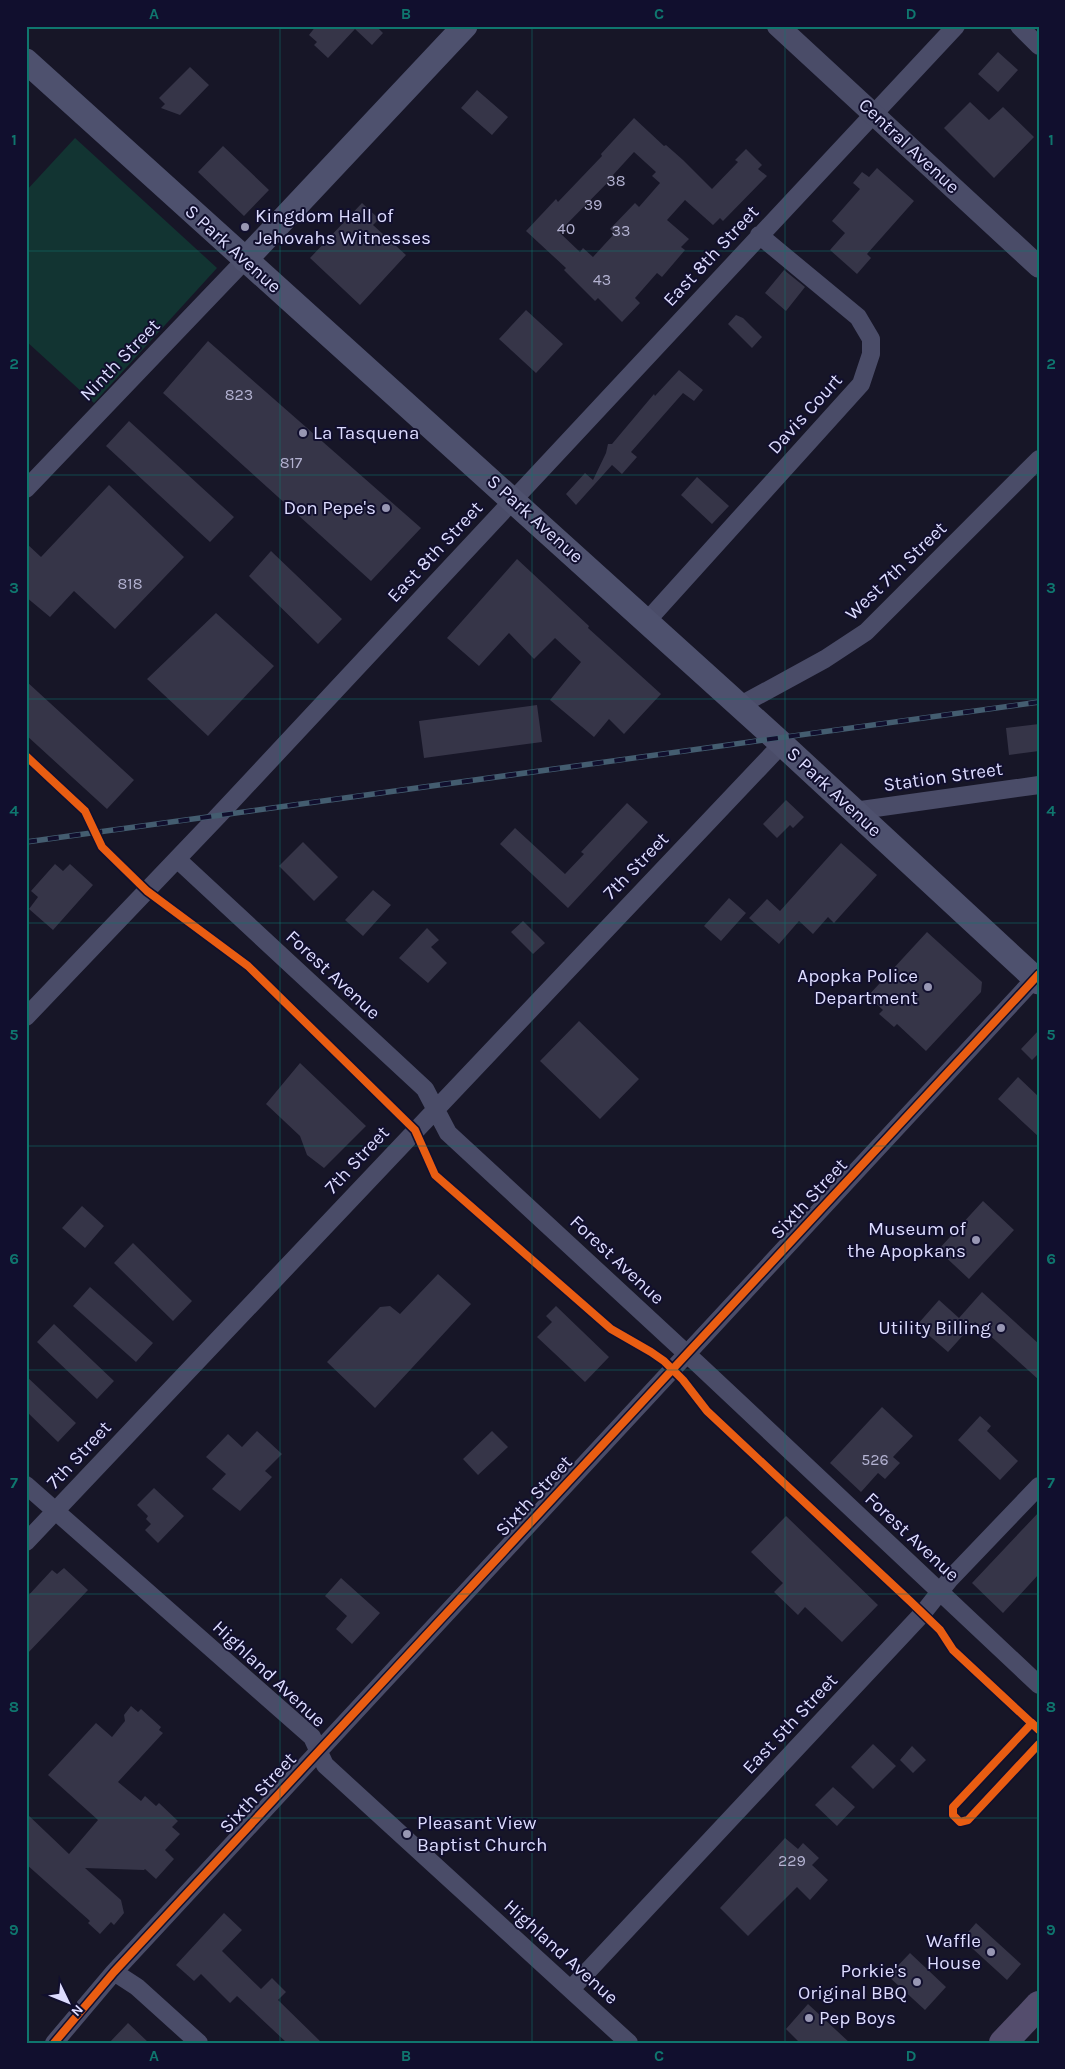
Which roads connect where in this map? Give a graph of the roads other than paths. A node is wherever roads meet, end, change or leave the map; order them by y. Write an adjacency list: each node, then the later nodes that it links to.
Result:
1 (465, 26): 9 (main road)
2 (778, 26): 7 (street, Central Avenue)
3 (956, 26): 7 (street, East 8th Street)
4 (1019, 26): 5 (street)
5 (1039, 46)
6 (26, 61): 9 (main road, S Park Avenue)
7 (874, 114): 8 (street, East 8th Street); 10 (street, Central Avenue)
8 (759, 235): 13 (street, East 8th Street); 14 (street, Davis Court)
9 (245, 260): 12 (street, Ninth Street); 13 (main road, S Park Avenue)
10 (1039, 267)
11 (1039, 459): 15 (street, West 7th Street)
12 (26, 489)
13 (513, 499): 14 (main road, S Park Avenue); 19 (street, East 8th Street)
14 (646, 622): 15 (main road, S Park Avenue)
15 (739, 706): 16 (main road, S Park Avenue)
16 (782, 744): 18 (main road, S Park Avenue); 22 (street, 7th Street)
17 (1039, 785): 18 (street, Station Street)
18 (854, 811): 20 (main road, S Park Avenue)
19 (177, 859): 21 (street, East 8th Street); 22 (street, Forest Avenue)
20 (1037, 978): 23 (street, Sixth Street)
21 (28, 1011)
22 (436, 1108): 23 (street, Forest Avenue); 26 (street, 7th Street)
23 (688, 1355): 28 (street, Forest Avenue); 30 (street, Sixth Street)
24 (26, 1485): 26 (street, Highland Avenue)
25 (1039, 1486): 28 (street, East 5th Street)
26 (55, 1511): 27 (street, 7th Street); 30 (street, Highland Avenue)
27 (26, 1542)
28 (940, 1592): 29 (street, Forest Avenue); 32 (street, East 5th Street)
29 (1039, 1685)
30 (318, 1752): 31 (street, Sixth Street); 32 (street, Highland Avenue)
31 (114, 1972): 34 (street, Sixth Street); 35 (street)
32 (570, 1989): 36 (street, Highland Avenue)
33 (1039, 2005): 37 (main road)
34 (54, 2043)
35 (199, 2043)
36 (630, 2043)
37 (1003, 2043)

